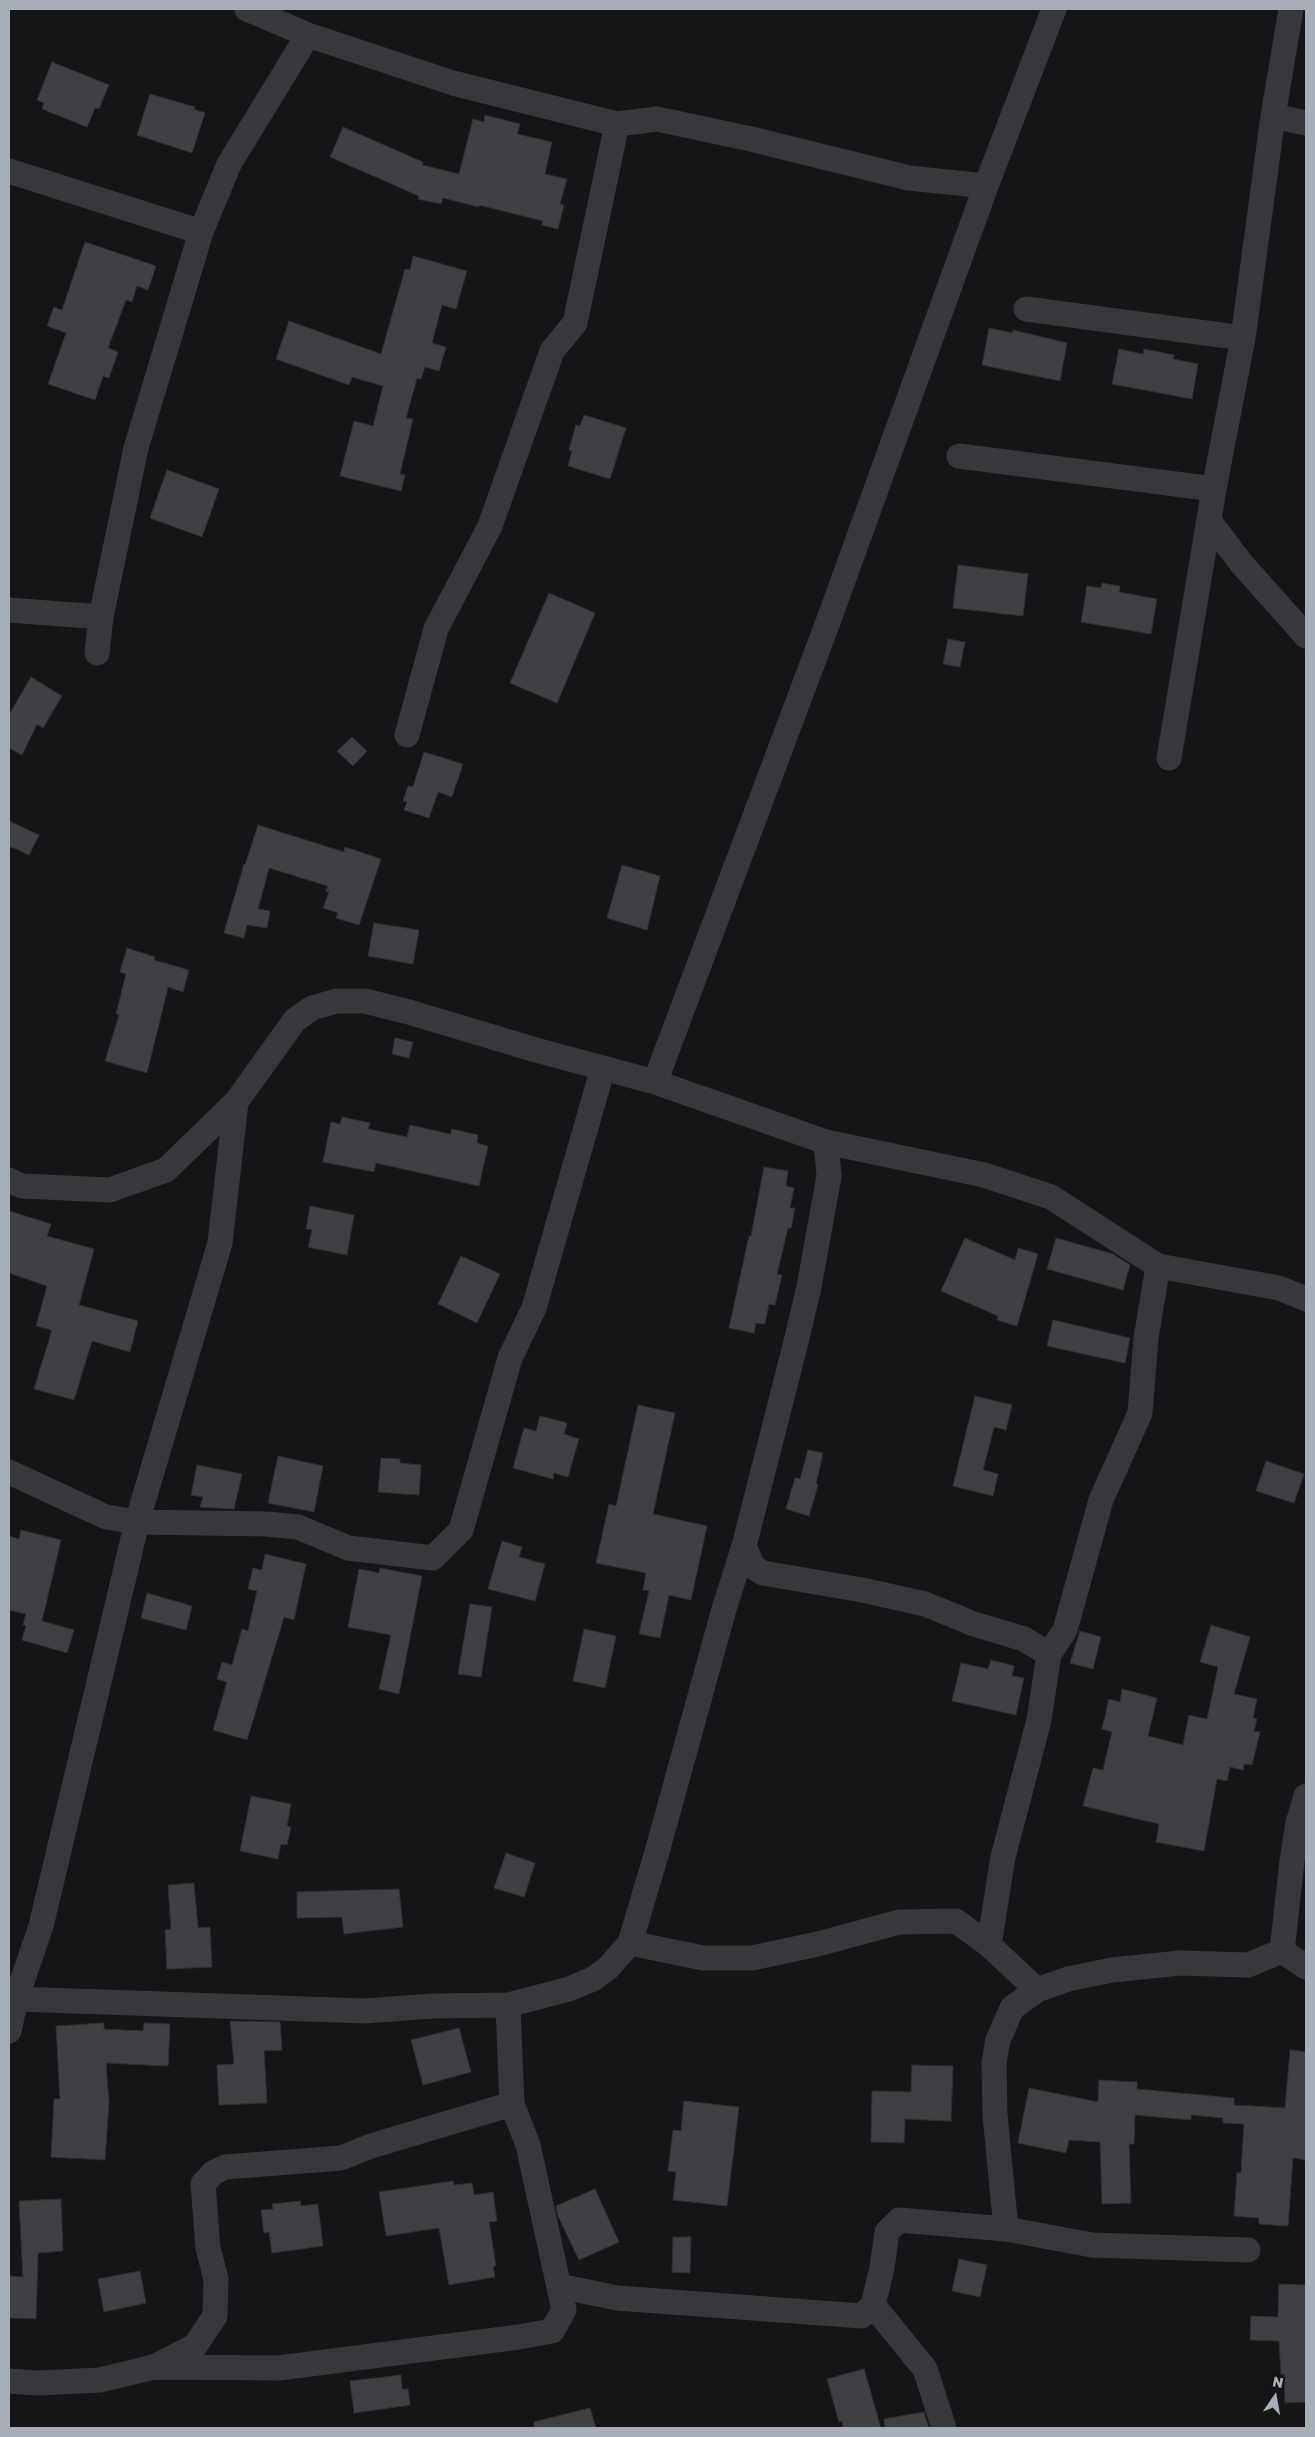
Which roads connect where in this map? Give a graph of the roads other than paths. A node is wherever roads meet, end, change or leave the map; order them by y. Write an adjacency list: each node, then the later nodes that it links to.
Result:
1 (247, 9): 4 (street)
2 (1054, 9): 9 (street)
3 (1291, 9): 5 (street)
4 (308, 35): 7 (street); 10 (street)
5 (1273, 116): 6 (street); 12 (street)
6 (1306, 123)
7 (617, 124): 9 (street); 20 (street)
8 (9, 171): 10 (street)
9 (986, 186): 23 (street)
10 (201, 232): 17 (street)
11 (1026, 309): 12 (street)
12 (1243, 338): 14 (street)
13 (959, 456): 14 (street)
14 (1214, 489): 15 (street)
15 (1210, 522): 18 (street); 21 (street)
16 (9, 610): 17 (street)
17 (101, 617): 19 (street)
18 (1306, 636)
19 (97, 653)
20 (407, 735)
21 (1169, 758)
22 (603, 1068): 23 (street); 24 (street); 30 (street)
23 (655, 1082): 25 (street)
24 (236, 1102): 26 (street); 30 (street)
25 (826, 1142): 27 (street); 31 (street)
26 (9, 1180)
27 (1158, 1266): 28 (street); 32 (street)
28 (1306, 1299)
29 (9, 1472): 30 (street)
30 (137, 1522): 39 (street)
31 (744, 1546): 32 (street); 34 (street)
32 (1049, 1654): 35 (street)
33 (1306, 1796): 36 (street)
34 (630, 1943): 35 (street); 40 (street)
35 (988, 1945): 38 (street)
36 (1282, 1952): 37 (street); 38 (street)
37 (1306, 1967)
38 (1037, 1990): 43 (street)
39 (16, 1999): 40 (street); 41 (street)
40 (508, 2005): 42 (street)
41 (9, 2031)
42 (512, 2104): 45 (street); 47 (street)
43 (1006, 2229): 44 (street); 46 (street)
44 (1248, 2250)
45 (559, 2286): 46 (street); 47 (street)
46 (873, 2305): 49 (street)
47 (154, 2367): 48 (street)
48 (9, 2381)
49 (944, 2428)

